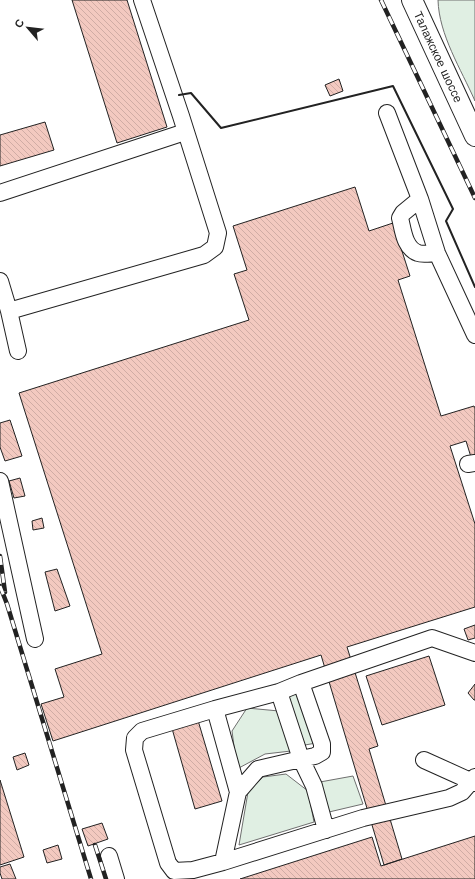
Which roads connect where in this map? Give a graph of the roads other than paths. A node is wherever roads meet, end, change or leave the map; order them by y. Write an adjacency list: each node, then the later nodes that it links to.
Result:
1 (142, 0): 4 (lane)
2 (412, 0): 5 (main road, Талажское шоссе)
3 (387, 114): 7 (lane)
4 (186, 132): 6 (lane); 10 (lane)
5 (475, 136)
6 (0, 193)
7 (420, 199): 8 (lane); 8 (lane)
8 (437, 253): 11 (lane)
9 (0, 281): 10 (lane)
10 (9, 311): 12 (lane)
11 (475, 335)
12 (18, 351)
13 (0, 481): 14 (lane)
14 (35, 639)
15 (475, 653): 16 (lane)
16 (301, 682): 17 (lane); 19 (lane)
17 (279, 692): 18 (lane); 19 (lane)
18 (215, 709): 22 (lane); 25 (lane)
19 (301, 759): 22 (lane); 23 (lane)
20 (424, 760): 21 (lane)
21 (474, 780): 23 (lane)
22 (238, 792): 25 (lane)
23 (326, 830): 25 (lane)
24 (109, 856): 26 (lane)
25 (223, 862)
26 (116, 879)

